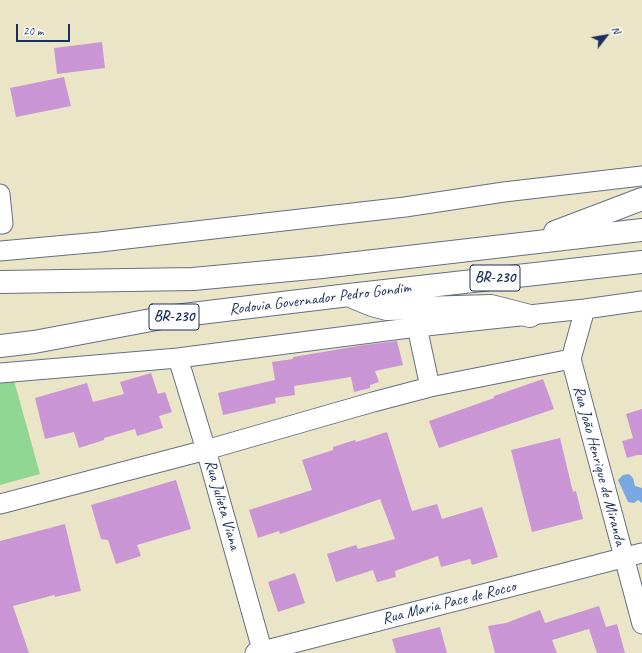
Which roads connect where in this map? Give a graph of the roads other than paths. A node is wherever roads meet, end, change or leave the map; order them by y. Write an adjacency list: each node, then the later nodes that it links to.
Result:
1 (642, 176): 7 (street)
2 (0, 194): 4 (street)
3 (642, 199): 6 (highway)
4 (2, 224)
5 (642, 230): 6 (highway, Rodovia Governador Pedro Gondim / BR-230)
6 (527, 243): 9 (highway, Rodovia Governador Pedro Gondim / BR-230)
7 (0, 250)
8 (642, 262): 10 (highway, Rodovia Governador Pedro Gondim / BR-230)
9 (0, 282)
10 (349, 295): 13 (highway); 15 (highway, Rodovia Governador Pedro Gondim / BR-230)
11 (642, 301): 12 (street)
12 (585, 309): 13 (street); 17 (street)
13 (530, 316): 14 (street)
14 (417, 327): 16 (street); 19 (street)
15 (0, 346)
16 (178, 358): 18 (street); 20 (street, Rua Julieta Viana)
17 (571, 359): 19 (street); 23 (street, Rua João Henrique de Miranda)
18 (0, 373)
19 (430, 387): 20 (street)
20 (206, 450): 21 (street); 25 (street, Rua Julieta Viana)
21 (0, 504)
22 (642, 553): 23 (street, Rua Maria Pace de Rocco)
23 (624, 558): 24 (street, Rua João Henrique de Miranda); 25 (street, Rua Maria Pace de Rocco)
24 (642, 624)
25 (260, 652)

